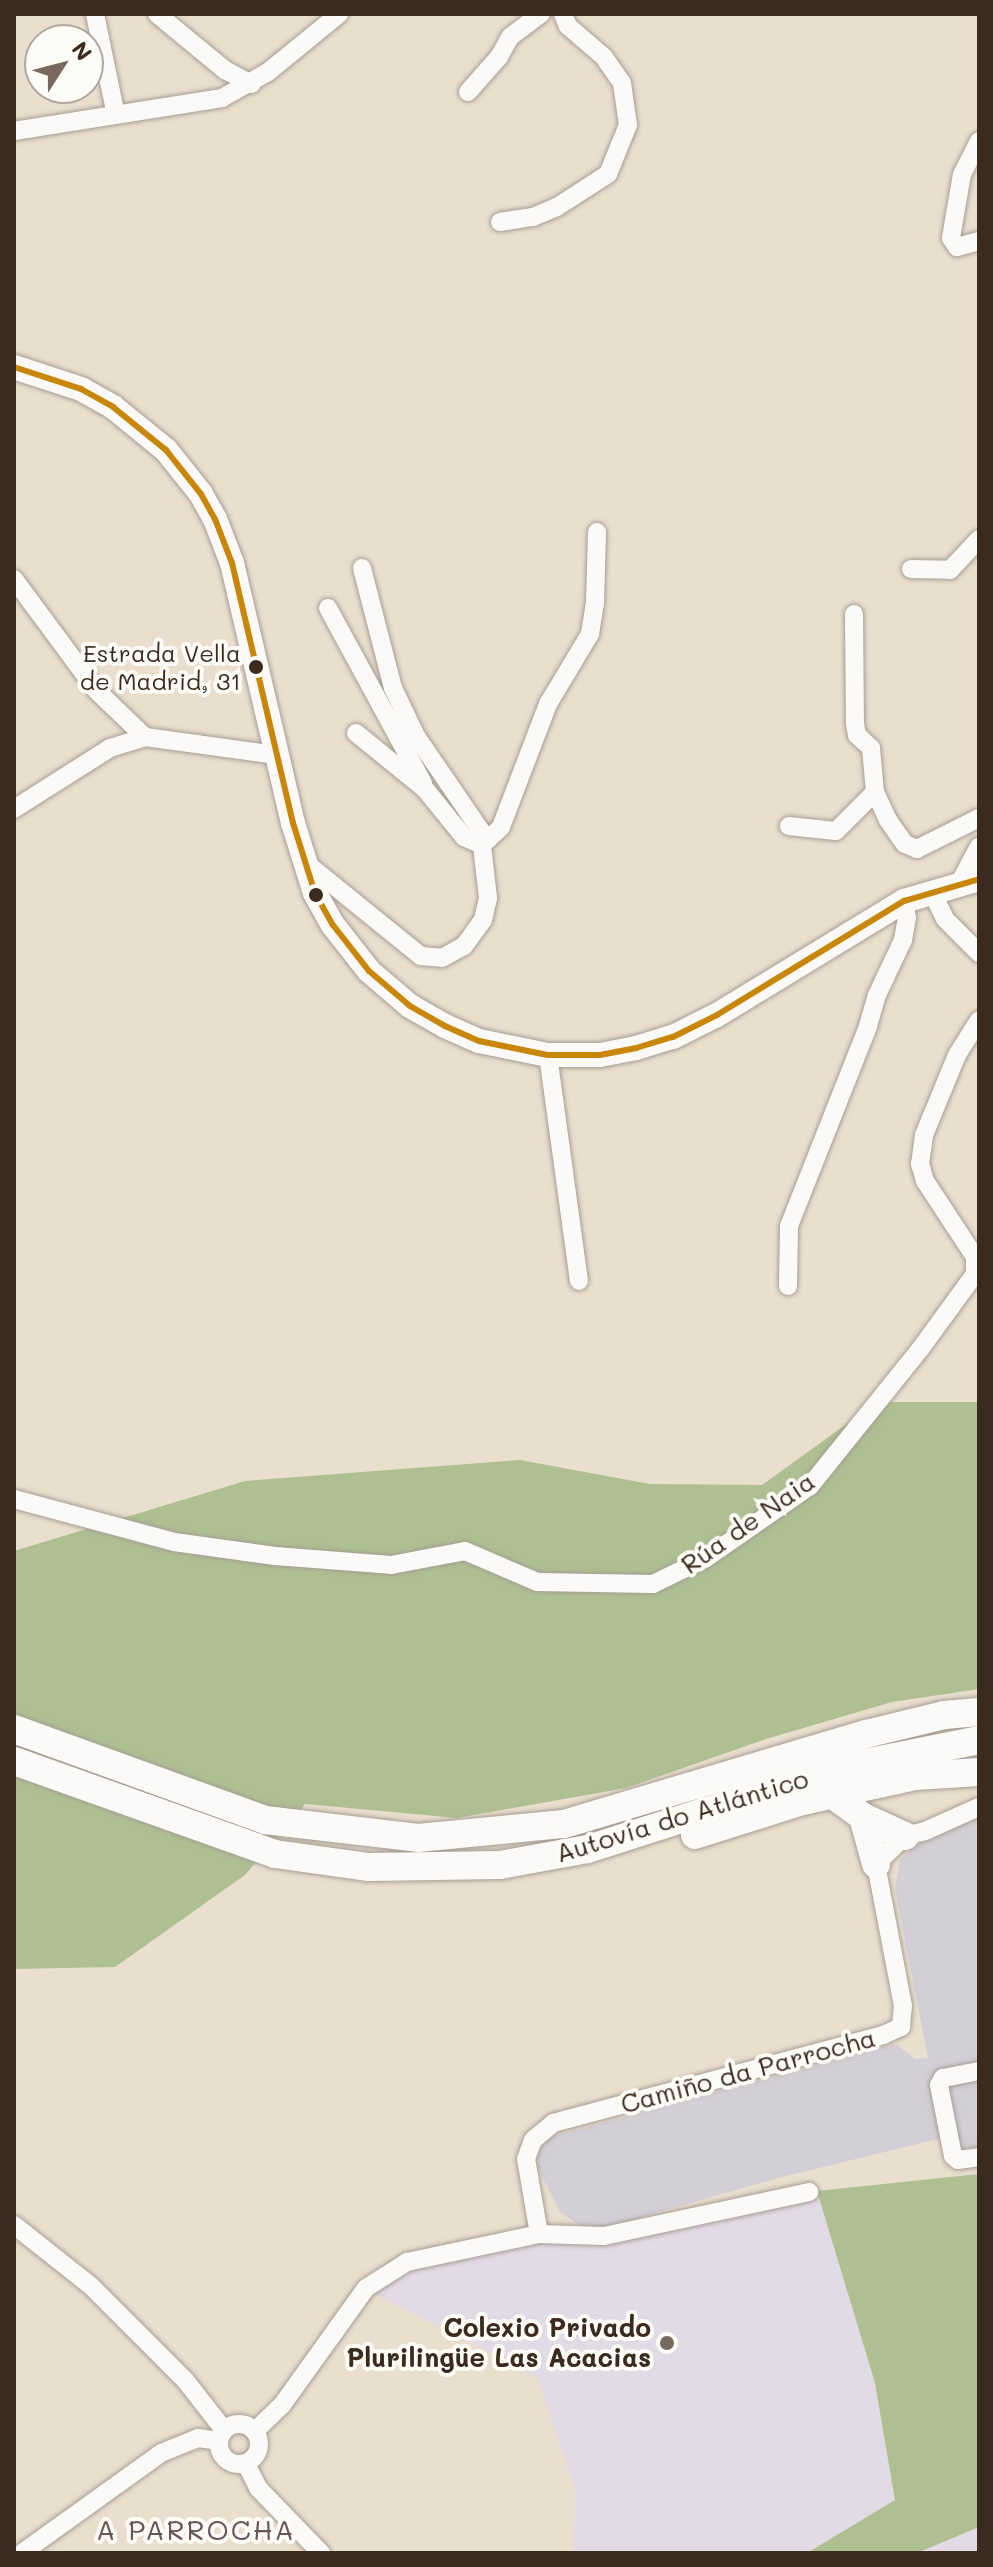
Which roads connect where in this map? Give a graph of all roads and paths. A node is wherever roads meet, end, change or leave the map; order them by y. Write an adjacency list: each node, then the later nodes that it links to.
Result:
1 (95, 14): 8 (street)
2 (157, 14): 6 (street)
3 (339, 14): 6 (street)
4 (541, 14): 7 (street)
5 (563, 14): 11 (street)
6 (251, 84): 8 (street)
7 (468, 92)
8 (116, 115): 9 (street)
9 (14, 131)
10 (979, 141): 12 (street)
11 (500, 222)
12 (979, 241)
13 (14, 367): 23 (main road)
14 (597, 532): 29 (street)
15 (979, 539): 17 (street)
16 (362, 568): 29 (street)
17 (911, 569)
18 (14, 579): 22 (street)
19 (328, 608): 24 (street)
20 (854, 614): 25 (street)
21 (356, 733): 24 (street)
22 (145, 737): 23 (street); 26 (street)
23 (276, 755): 31 (main road)
24 (425, 789): 29 (street)
25 (875, 792): 27 (street); 28 (street)
26 (14, 809)
27 (979, 818)
28 (789, 826)
29 (482, 845): 31 (street)
30 (979, 847): 32 (street)
31 (302, 860): 37 (main road)
32 (970, 880): 33 (main road)
33 (931, 890): 34 (main road); 35 (street)
34 (904, 901): 37 (main road); 39 (street)
35 (979, 953)
36 (979, 1020): 40 (street, Rúa de Naia)
37 (548, 1055): 38 (street)
38 (579, 1281)
39 (788, 1286)
40 (14, 1499)
41 (979, 1712): 42 (highway, Autovía do Atlántico)
42 (14, 1729)
43 (979, 1740): 51 (highway, Autovía do Atlántico)
44 (14, 1761): 51 (highway, Autovía do Atlántico)
45 (979, 1772): 46 (highway)
46 (833, 1795): 48 (highway); 51 (highway)
47 (979, 1807): 49 (street)
48 (863, 1817): 49 (highway); 50 (highway)
49 (905, 1836): 50 (street)
50 (876, 1864): 56 (street, Camiño da Parrocha)
51 (369, 1867)
52 (979, 2071): 53 (street)
53 (979, 2157)
54 (809, 2192): 56 (street)
55 (14, 2225): 58 (street)
56 (539, 2234): 57 (street)
57 (255, 2431): 58 (street); 59 (street)
58 (222, 2436): 59 (street); 60 (street)
59 (246, 2464): 61 (street)
60 (22, 2553)
61 (321, 2553)

